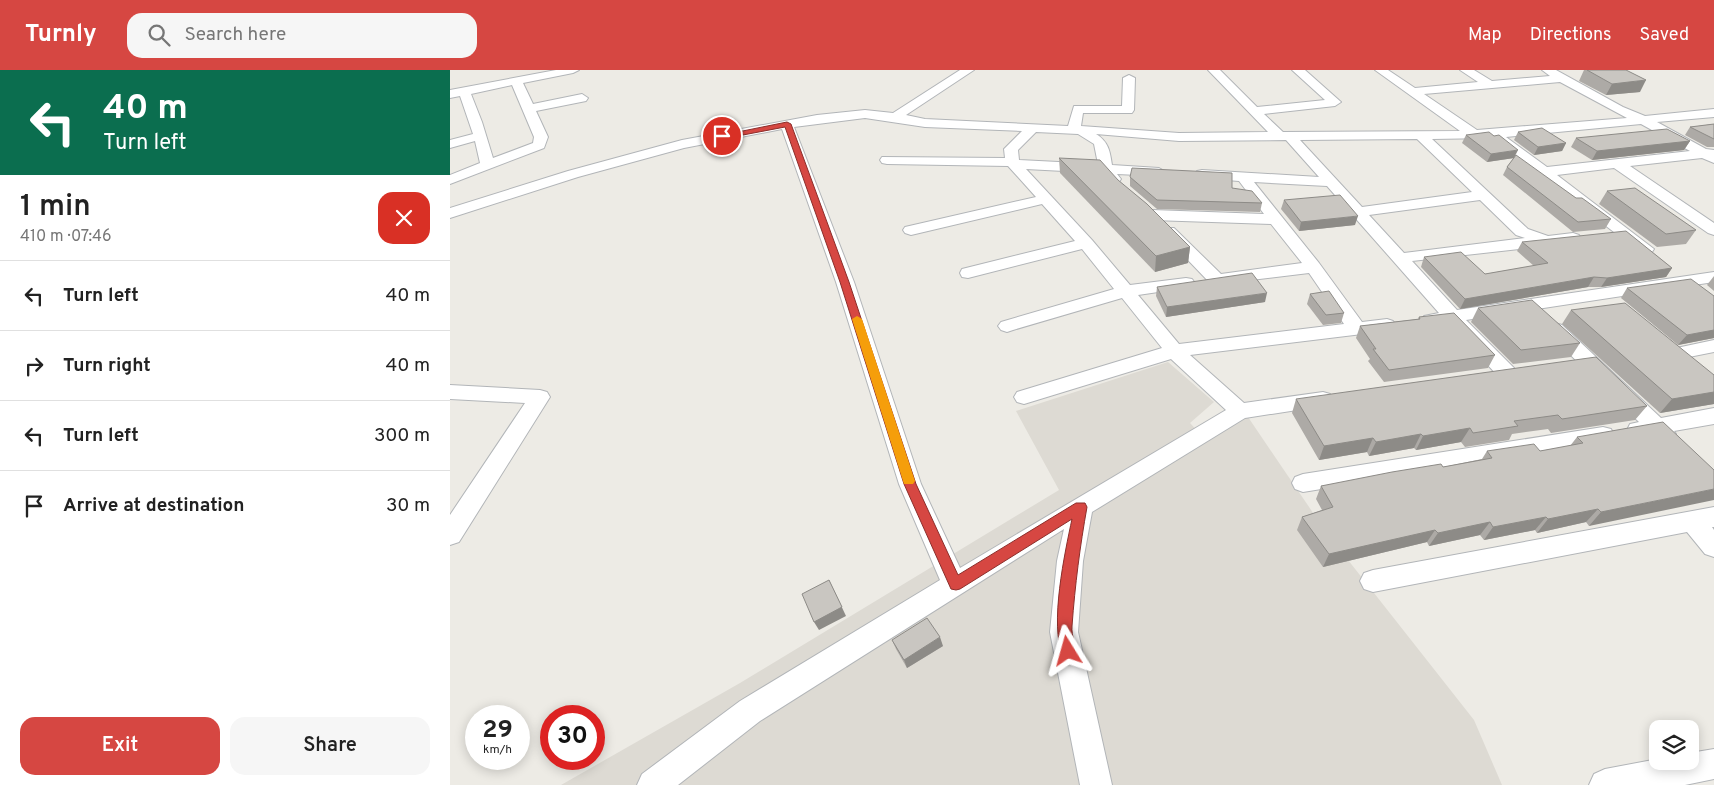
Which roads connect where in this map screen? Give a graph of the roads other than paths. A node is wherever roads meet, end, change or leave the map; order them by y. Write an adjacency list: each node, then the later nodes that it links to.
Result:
1 (968, 70): 20 (street)
2 (1214, 70): 18 (street)
3 (1298, 70): 18 (street)
4 (1381, 70): 13 (street)
5 (1466, 70): 11 (street)
6 (1548, 70): 9 (street)
7 (570, 71): 10 (street); 15 (street)
8 (1129, 78): 24 (street)
9 (1562, 78): 11 (street); 21 (street)
10 (516, 82): 12 (street); 16 (street)
11 (1490, 85): 13 (street)
12 (464, 92): 14 (street); 28 (street)
13 (1413, 92): 25 (street)
14 (450, 94)
15 (582, 98): 16 (street); 17 (street)
16 (528, 108): 35 (street)
17 (589, 111)
18 (1255, 111): 29 (street)
19 (1712, 114): 21 (street)
20 (895, 117): 22 (street); 23 (street)
21 (1644, 120): 26 (street); 31 (street)
22 (787, 124): 46 (street); 93 (street)
23 (1033, 128): 24 (street); 33 (street)
24 (1078, 130): 29 (street); 36 (street)
25 (1475, 134): 26 (street); 27 (street)
26 (1494, 134): 37 (street)
27 (1420, 135): 29 (street); 42 (street)
28 (479, 136): 30 (street); 35 (street)
29 (1284, 136): 40 (street)
30 (450, 144)
31 (1711, 155): 34 (street)
32 (887, 160): 33 (street)
33 (1014, 163): 36 (street); 43 (street)
34 (1617, 164): 37 (street); 49 (street)
35 (488, 166): 39 (street)
36 (1106, 169): 38 (street); 41 (street)
37 (1544, 172): 53 (street)
38 (1242, 176): 40 (street); 50 (street)
39 (450, 180)
40 (1329, 182): 45 (street)
41 (1124, 191)
42 (1482, 195): 45 (street); 56 (street)
43 (1045, 199): 51 (street); 57 (street)
44 (1138, 203): 47 (street)
45 (1358, 212): 59 (street)
46 (450, 213)
47 (1152, 215): 50 (street); 64 (street)
48 (1714, 215): 49 (street)
49 (1696, 217): 52 (street)
50 (1273, 219): 60 (street)
51 (911, 230)
52 (1714, 230)
53 (1625, 233): 54 (street); 58 (street)
54 (1606, 235)
55 (1586, 237): 56 (street)
56 (1547, 241): 59 (street)
57 (1086, 243): 62 (street); 66 (street)
58 (1657, 257)
59 (1399, 258): 71 (street)
60 (1312, 268): 64 (street); 73 (street)
61 (1673, 269): 65 (street)
62 (968, 273)
63 (1714, 277): 65 (street)
64 (1216, 279): 66 (street)
65 (1688, 281): 67 (street); 68 (street)
66 (1127, 291): 72 (street); 75 (street)
67 (1601, 294): 69 (street); 70 (street)
68 (1708, 296)
69 (1527, 304): 71 (street); 76 (street)
70 (1623, 312)
71 (1453, 317): 73 (street); 79 (street)
72 (1007, 326)
73 (1357, 329): 75 (street)
74 (1714, 346): 78 (street)
75 (1174, 352): 81 (street); 83 (street)
76 (1591, 362): 77 (street); 85 (street)
77 (1563, 366)
78 (1694, 370)
79 (1487, 376)
80 (450, 392): 90 (street)
81 (1024, 397)
82 (1339, 397): 83 (street)
83 (1240, 411): 88 (street)
84 (1714, 416): 85 (street)
85 (1657, 426): 86 (street); 87 (street)
86 (1678, 447)
87 (1304, 483)
88 (1081, 507): 93 (street); 97 (street)
89 (1703, 519): 91 (street); 92 (street)
90 (450, 535)
91 (1714, 547)
92 (1373, 581)
93 (956, 584): 96 (street)
94 (1714, 764): 95 (street)
95 (1689, 777): 98 (street)
96 (653, 785)
97 (1096, 785)
98 (1605, 785)

